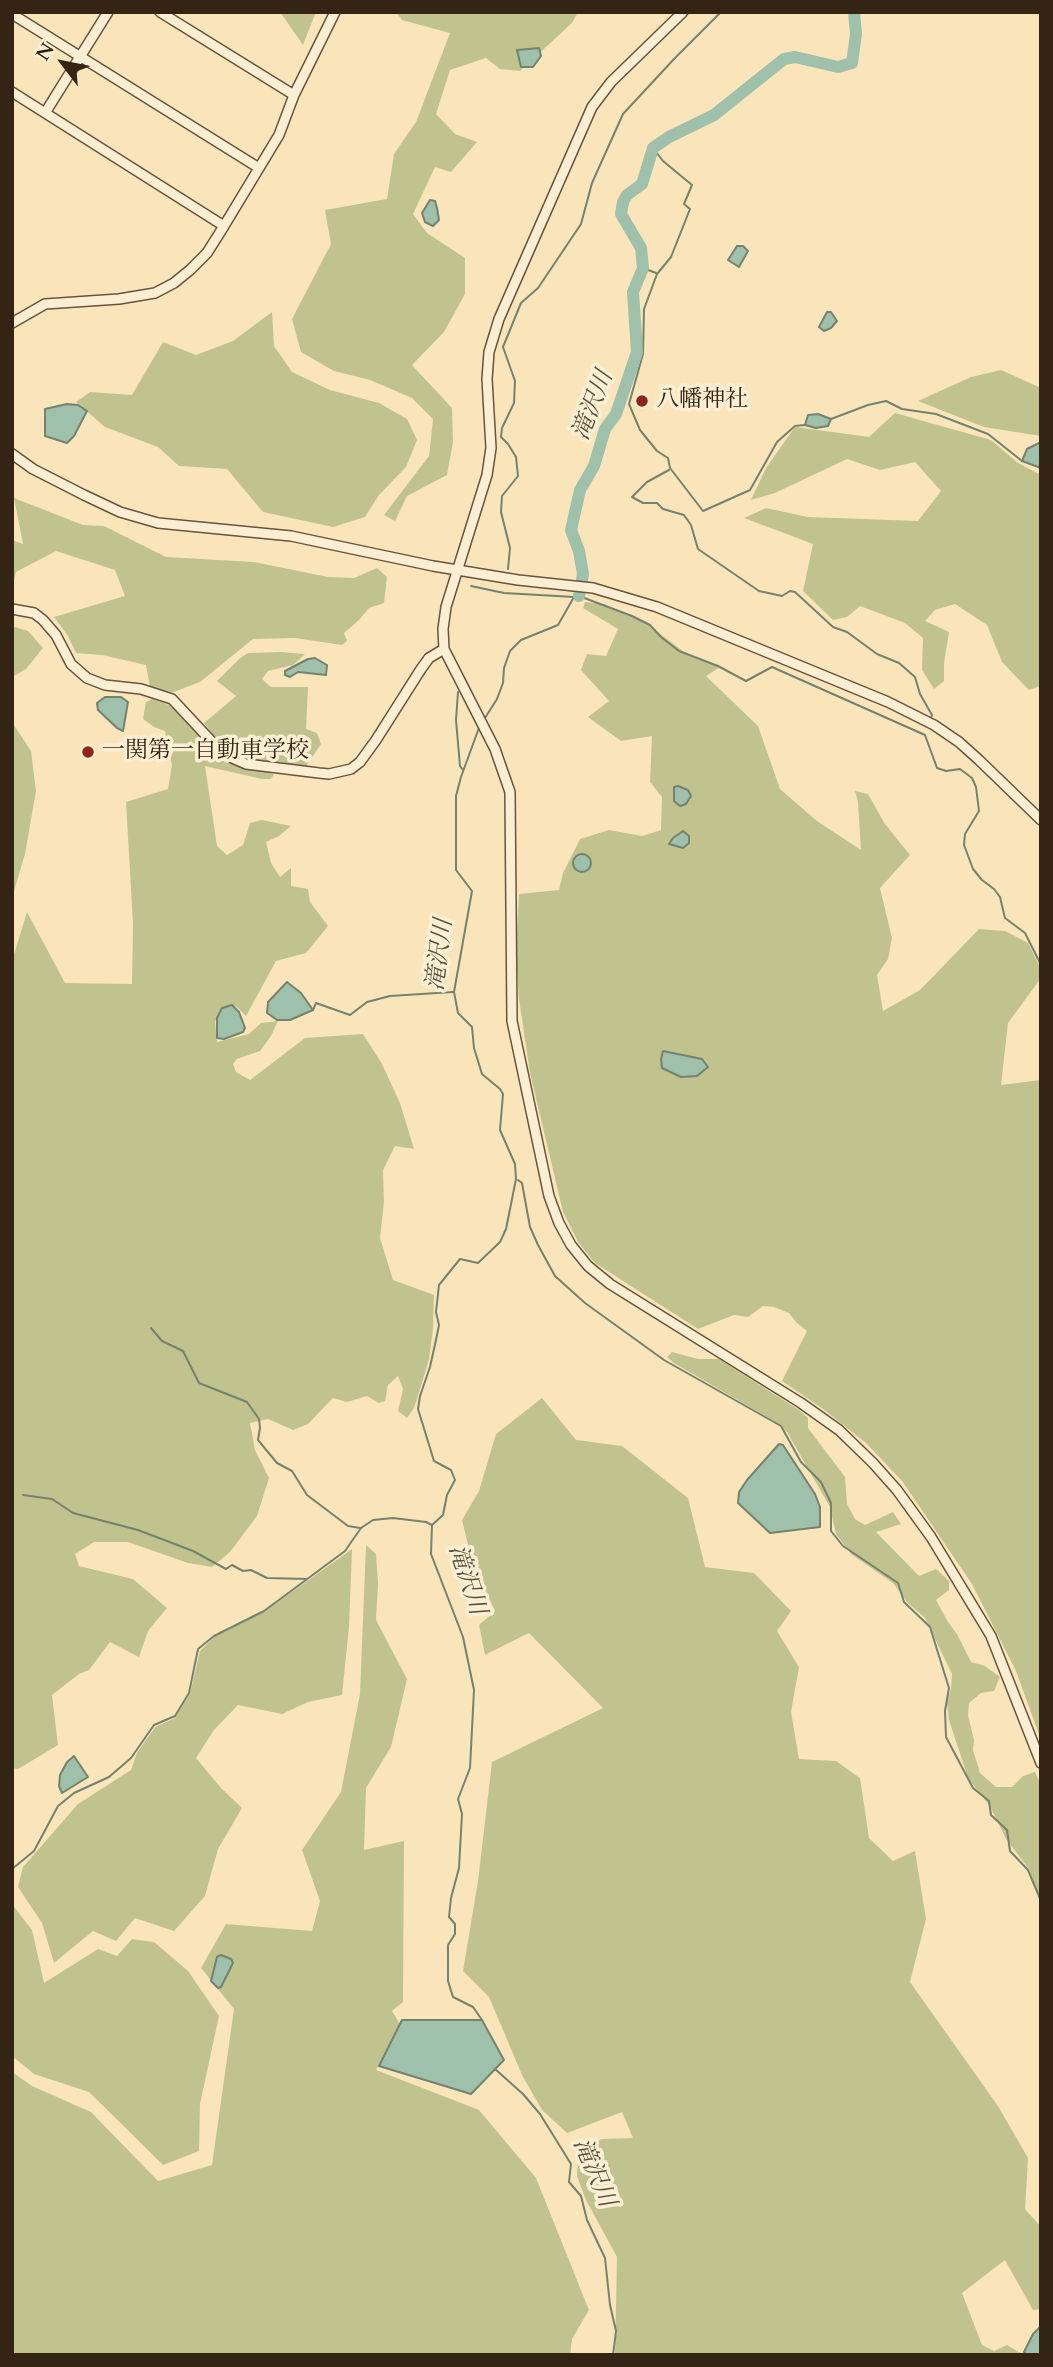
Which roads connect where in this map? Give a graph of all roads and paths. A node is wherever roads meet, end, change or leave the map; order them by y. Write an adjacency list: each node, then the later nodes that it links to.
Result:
1 (108, 12): 6 (street)
2 (160, 12): 8 (street)
3 (335, 12): 8 (street)
4 (683, 12): 14 (street)
5 (12, 14): 6 (street)
6 (80, 57): 9 (street); 10 (street)
7 (12, 92): 9 (street)
8 (294, 95): 10 (street)
9 (45, 113): 11 (street)
10 (259, 168): 11 (street)
11 (224, 226): 12 (street)
12 (12, 323)
13 (12, 454): 14 (street)
14 (458, 569): 16 (street); 17 (street)
15 (12, 609): 16 (street)
16 (444, 649): 18 (street)
17 (1041, 820)
18 (1041, 1763)

